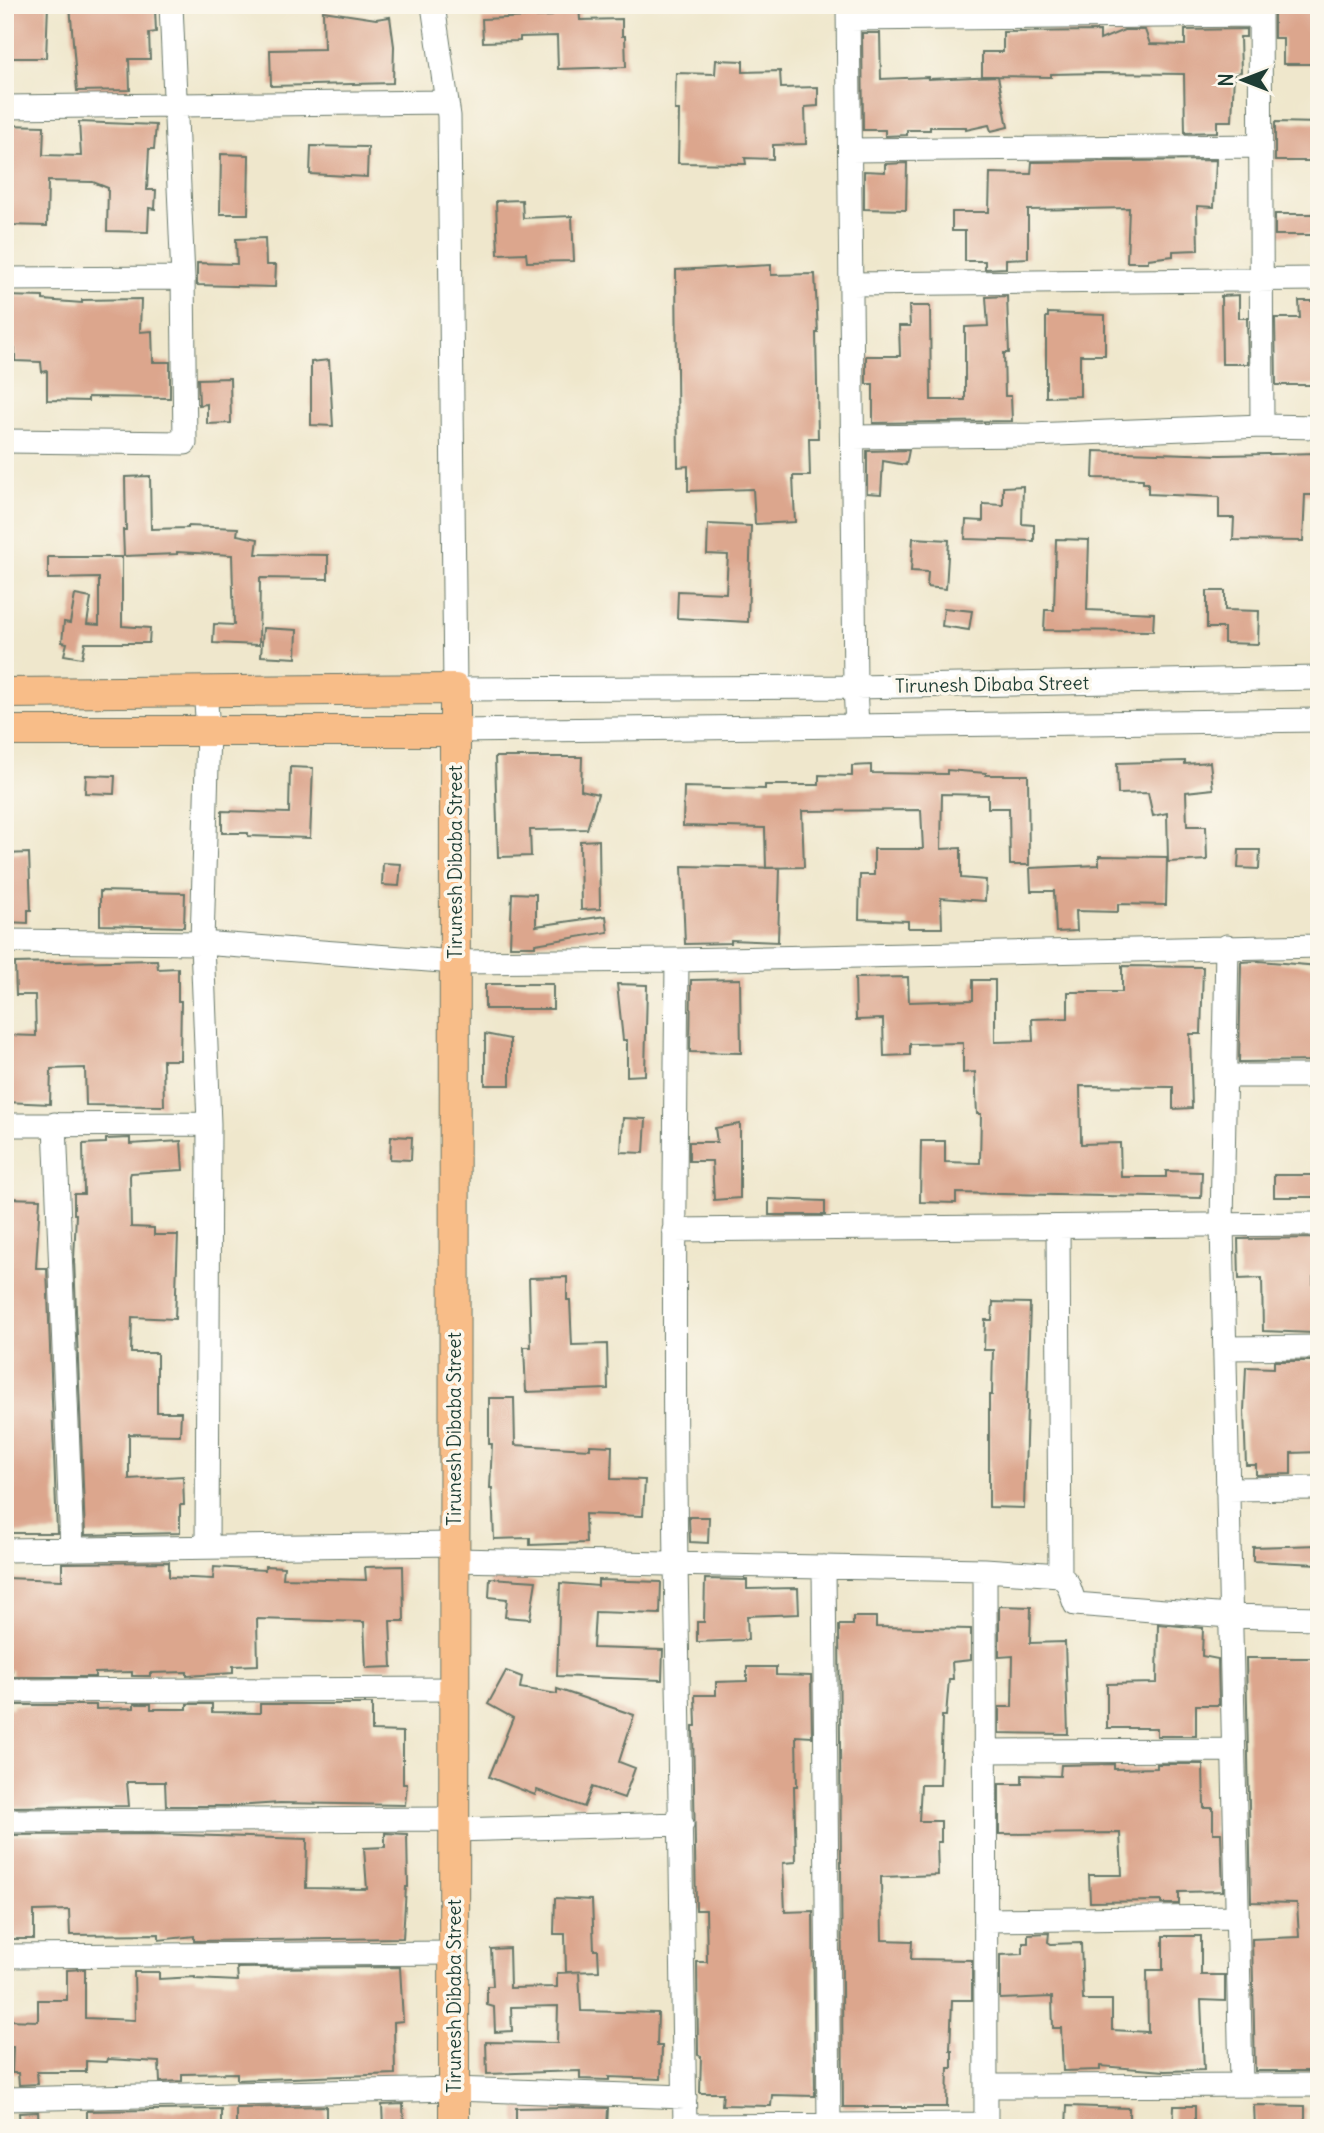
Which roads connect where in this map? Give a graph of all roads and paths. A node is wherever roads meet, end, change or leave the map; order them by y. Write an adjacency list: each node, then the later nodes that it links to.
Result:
1 (172, 5): 6 (street)
2 (433, 5): 5 (street)
3 (1260, 10): 4 (street); 8 (street)
4 (848, 12): 9 (street)
5 (447, 102): 6 (street); 21 (street)
6 (176, 106): 7 (street); 10 (street)
7 (5, 107)
8 (1261, 146): 9 (street); 13 (street)
9 (850, 150): 14 (street)
10 (183, 278): 11 (street); 18 (street)
11 (5, 279)
12 (1319, 279): 13 (street)
13 (1261, 280): 14 (street); 15 (street)
14 (851, 284): 17 (street)
15 (1262, 426): 16 (street); 17 (street)
16 (1319, 427)
17 (853, 437): 20 (street)
18 (5, 441)
19 (1319, 678): 20 (street, Tirunesh Dibaba Street)
20 (855, 687): 21 (street, Tirunesh Dibaba Street); 25 (street)
21 (455, 689): 22 (main road, Tirunesh Dibaba Street); 28 (main road, Tirunesh Dibaba Street)
22 (205, 690): 23 (main road, Tirunesh Dibaba Street); 26 (street)
23 (5, 693)
24 (1319, 720): 25 (street, Tirunesh Dibaba Street)
25 (858, 726): 28 (street, Tirunesh Dibaba Street)
26 (208, 730): 27 (main road, Tirunesh Dibaba Street); 28 (main road, Tirunesh Dibaba Street); 30 (street)
27 (5, 731)
28 (455, 731): 34 (main road, Tirunesh Dibaba Street)
29 (5, 941): 30 (street)
30 (202, 943): 34 (street); 38 (street)
31 (1227, 946): 32 (street); 33 (street); 35 (street)
32 (1319, 946)
33 (677, 960): 34 (street); 43 (street)
34 (455, 962): 51 (main road, Tirunesh Dibaba Street)
35 (1224, 1076): 36 (street); 41 (street)
36 (1319, 1076)
37 (55, 1124): 38 (street); 39 (street); 49 (street)
38 (209, 1124): 48 (street)
39 (5, 1125)
40 (1319, 1224): 41 (street)
41 (1222, 1225): 42 (street); 45 (street)
42 (1058, 1228): 43 (street); 55 (street)
43 (674, 1230): 52 (street)
44 (1319, 1347): 45 (street)
45 (1225, 1348): 47 (street)
46 (1319, 1488): 47 (street)
47 (1227, 1489): 56 (street)
48 (207, 1547): 49 (street); 51 (street)
49 (72, 1549): 50 (street)
50 (5, 1550)
51 (454, 1552): 52 (street); 58 (main road, Tirunesh Dibaba Street)
52 (676, 1563): 53 (street); 63 (street)
53 (824, 1567): 54 (street); 75 (street)
54 (985, 1570): 55 (street); 61 (street)
55 (1060, 1575): 56 (street)
56 (1229, 1616): 57 (street); 60 (street)
57 (1319, 1618)
58 (454, 1689): 59 (street); 64 (main road, Tirunesh Dibaba Street)
59 (5, 1691)
60 (1233, 1750): 61 (street); 65 (street)
61 (985, 1751): 66 (street)
62 (5, 1821): 64 (street)
63 (682, 1824): 64 (street); 73 (street)
64 (454, 1825): 67 (main road, Tirunesh Dibaba Street)
65 (1237, 1917): 66 (street); 69 (street)
66 (986, 1920): 71 (street)
67 (454, 1953): 68 (street); 72 (main road, Tirunesh Dibaba Street)
68 (5, 1956)
69 (1241, 2084): 70 (street); 71 (street)
70 (1319, 2085)
71 (986, 2086): 76 (street)
72 (454, 2089): 73 (street); 74 (street); 78 (main road, Tirunesh Dibaba Street)
73 (685, 2097): 77 (street)
74 (5, 2099)
75 (829, 2124): 76 (street); 77 (street)
76 (986, 2126)
77 (685, 2127)
78 (454, 2128)

